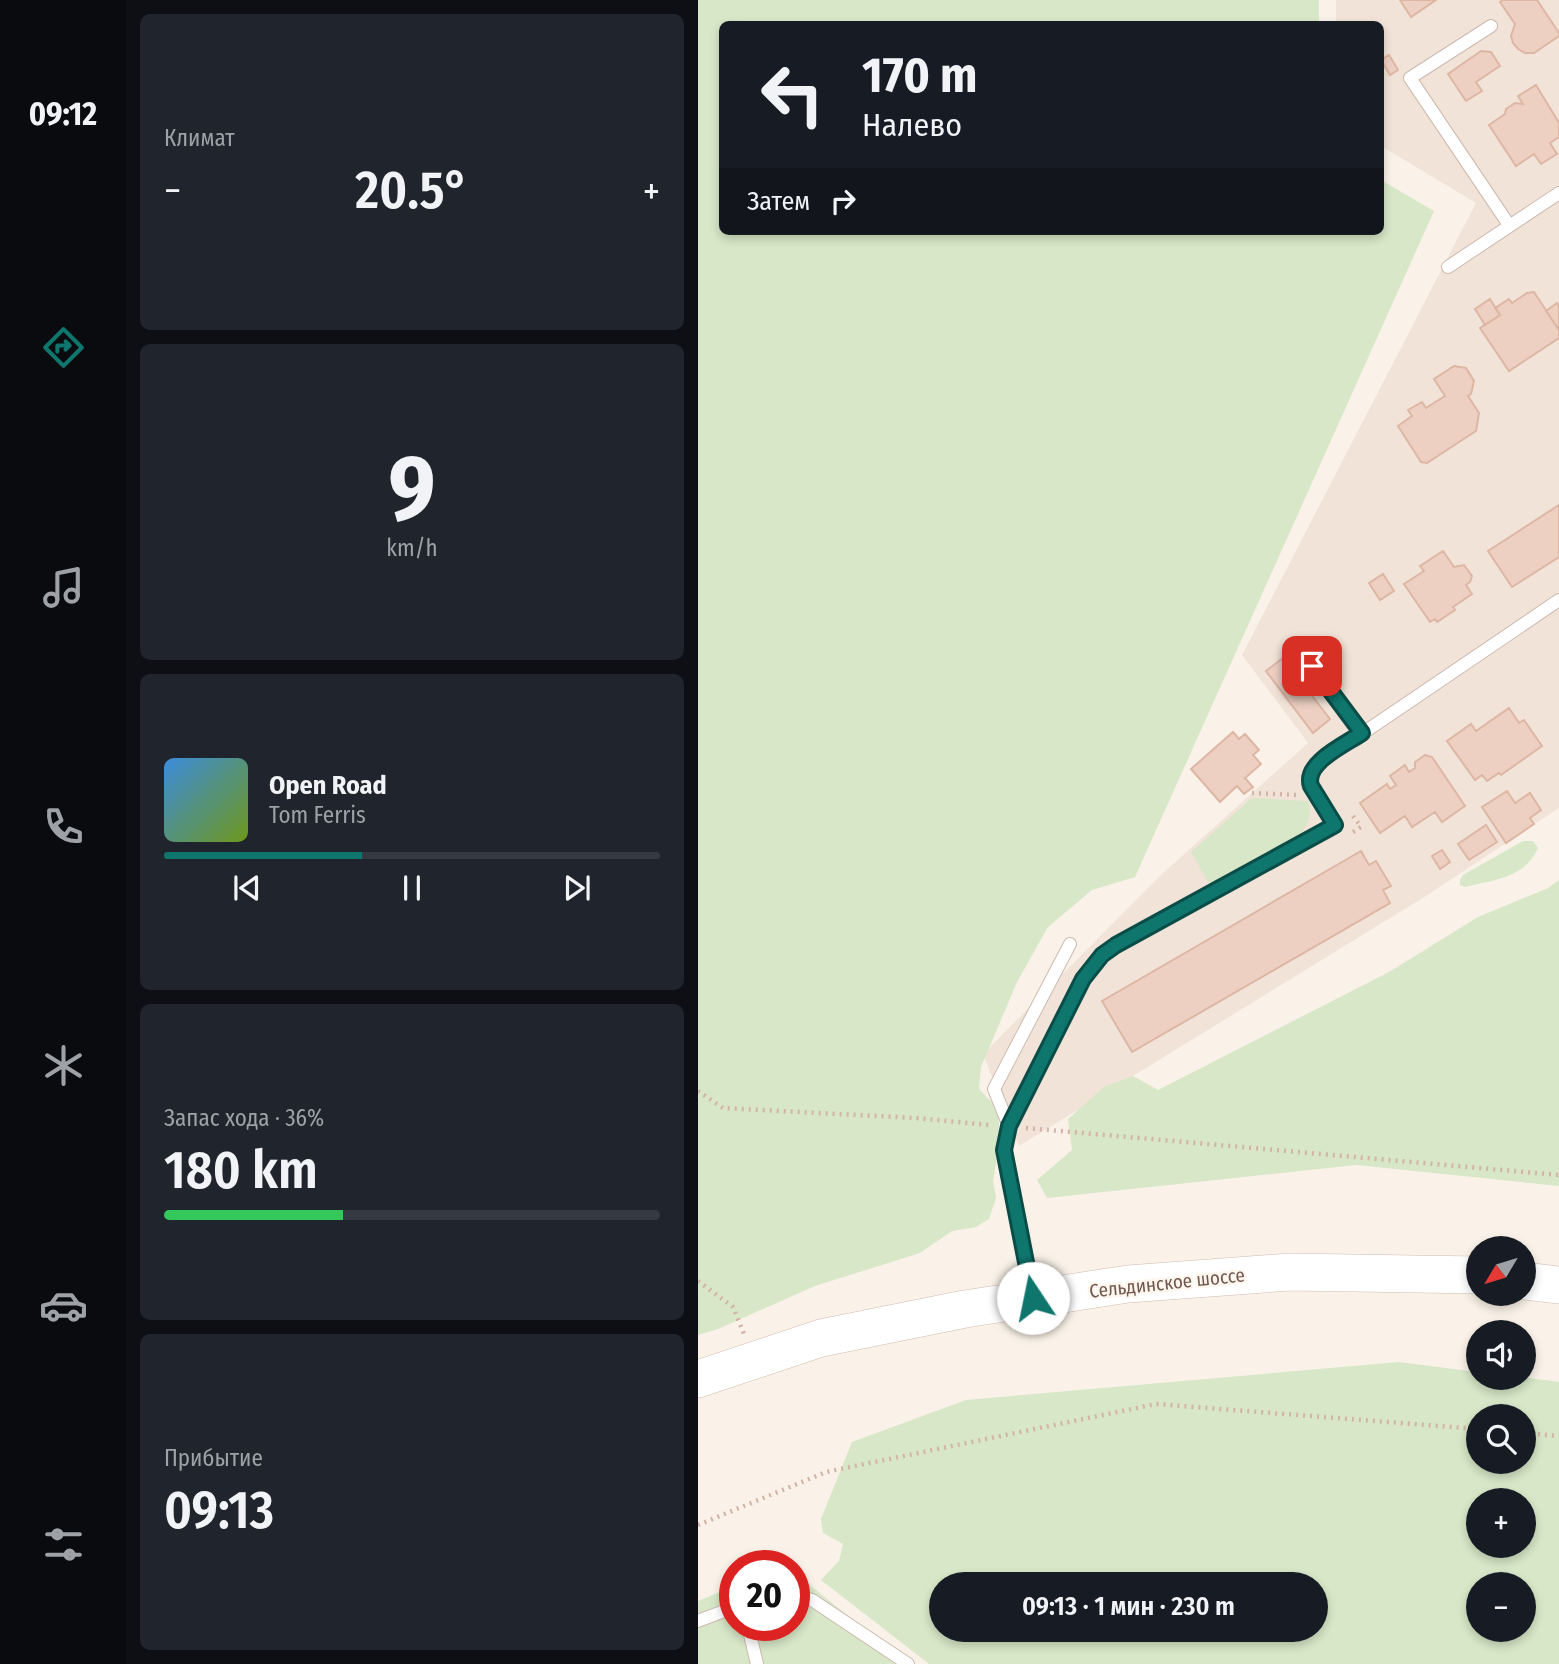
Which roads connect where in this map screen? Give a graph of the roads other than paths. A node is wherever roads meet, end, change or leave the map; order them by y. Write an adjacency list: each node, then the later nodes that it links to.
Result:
1 (1491, 26): 3 (lane)
2 (1559, 192): 3 (lane)
3 (1509, 225): 4 (lane)
4 (1448, 267)
5 (1559, 600): 7 (lane)
6 (1312, 666): 7 (lane)
7 (1362, 733): 9 (lane)
8 (1070, 944): 9 (lane)
9 (1009, 1126): 13 (lane)
10 (1466, 1275): 13 (main road, Сельдинское шоссе)
11 (1536, 1282): 12 (main road)
12 (1559, 1285)
13 (1033, 1298): 14 (main road, Сельдинское шоссе)
14 (698, 1379)
15 (810, 1599): 20 (lane)
16 (719, 1613): 17 (lane)
17 (698, 1621)
18 (752, 1641): 19 (lane)
19 (757, 1664)
20 (907, 1664)

